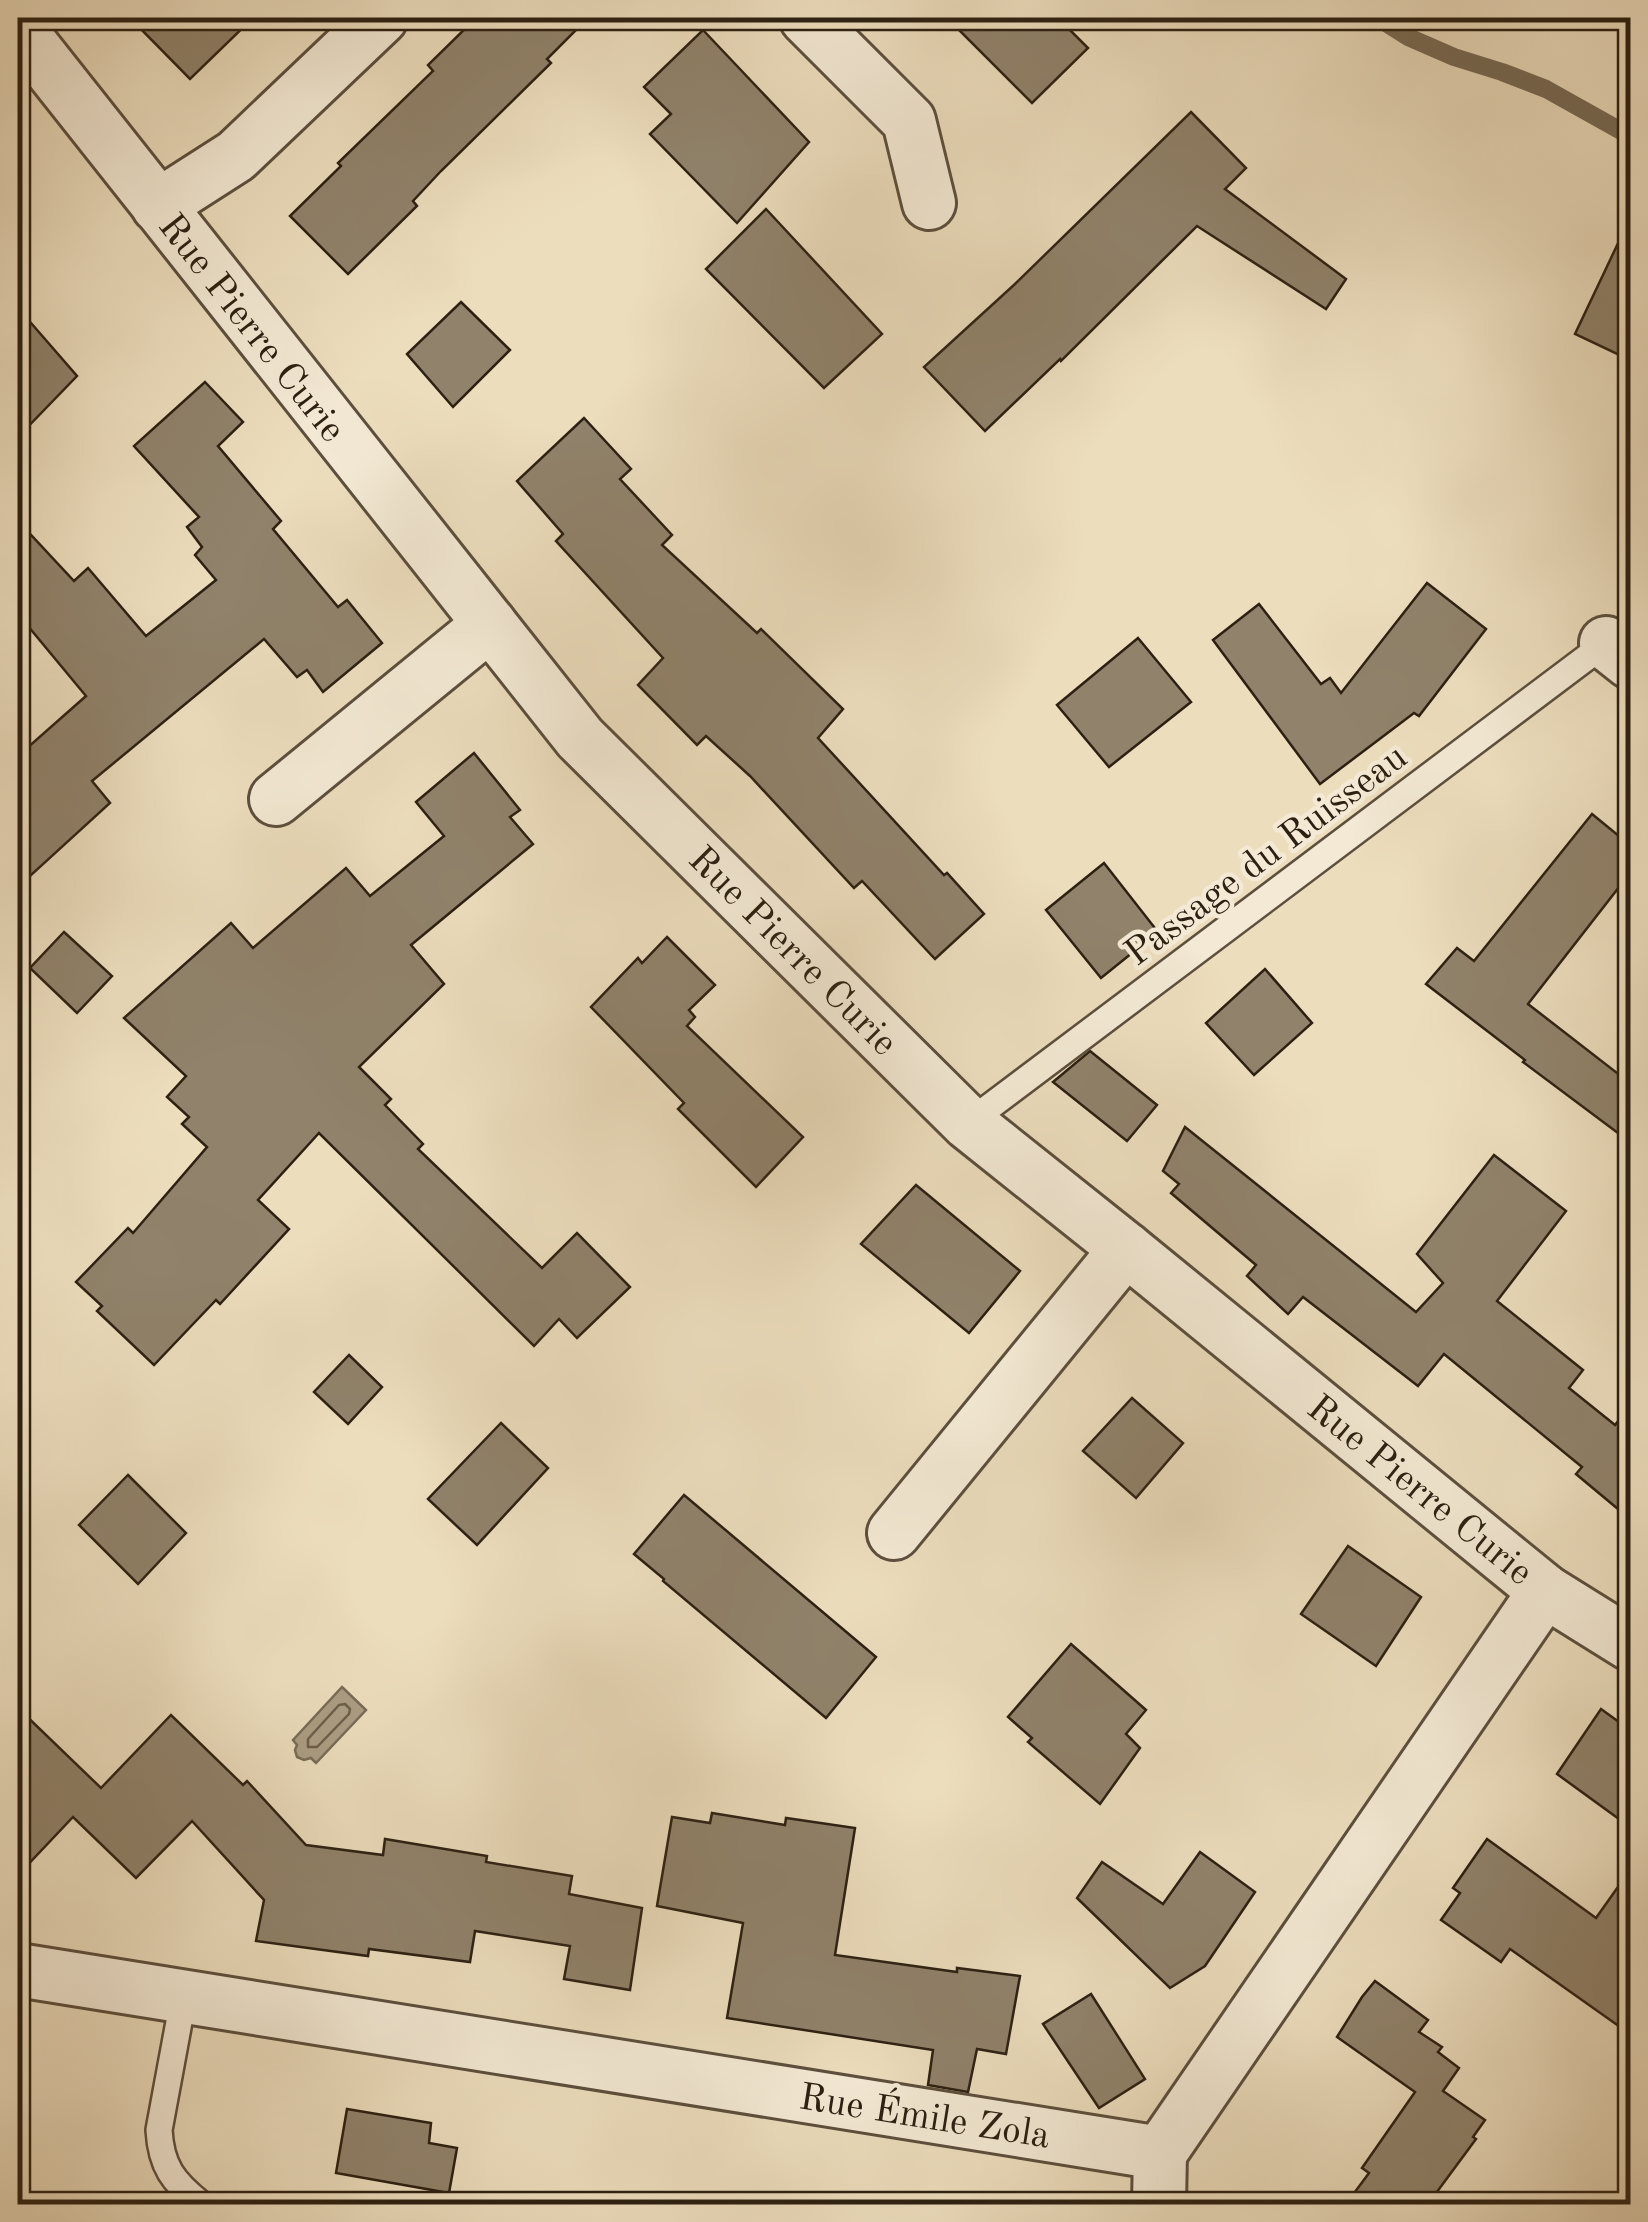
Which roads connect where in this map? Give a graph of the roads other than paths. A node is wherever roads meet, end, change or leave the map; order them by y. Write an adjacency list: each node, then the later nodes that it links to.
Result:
1 (381, 18): 5 (street)
2 (806, 18): 4 (street)
3 (18, 28): 5 (street, Rue Pierre Curie)
4 (930, 203)
5 (158, 206): 6 (street, Rue Pierre Curie)
6 (490, 624): 8 (street); 9 (street, Rue Pierre Curie)
7 (1618, 652): 9 (lane, Passage du Ruisseau)
8 (276, 799)
9 (968, 1124): 10 (street, Rue Pierre Curie)
10 (1126, 1249): 11 (street); 12 (street, Rue Pierre Curie)
11 (894, 1533)
12 (1545, 1590): 13 (street, Rue Pierre Curie); 16 (street)
13 (1630, 1644)
14 (18, 1970): 15 (street, Rue Émile Zola)
15 (184, 1995): 16 (street, Rue Émile Zola); 17 (lane)
16 (1160, 2152): 18 (street)
17 (200, 2204)
18 (1159, 2204)

